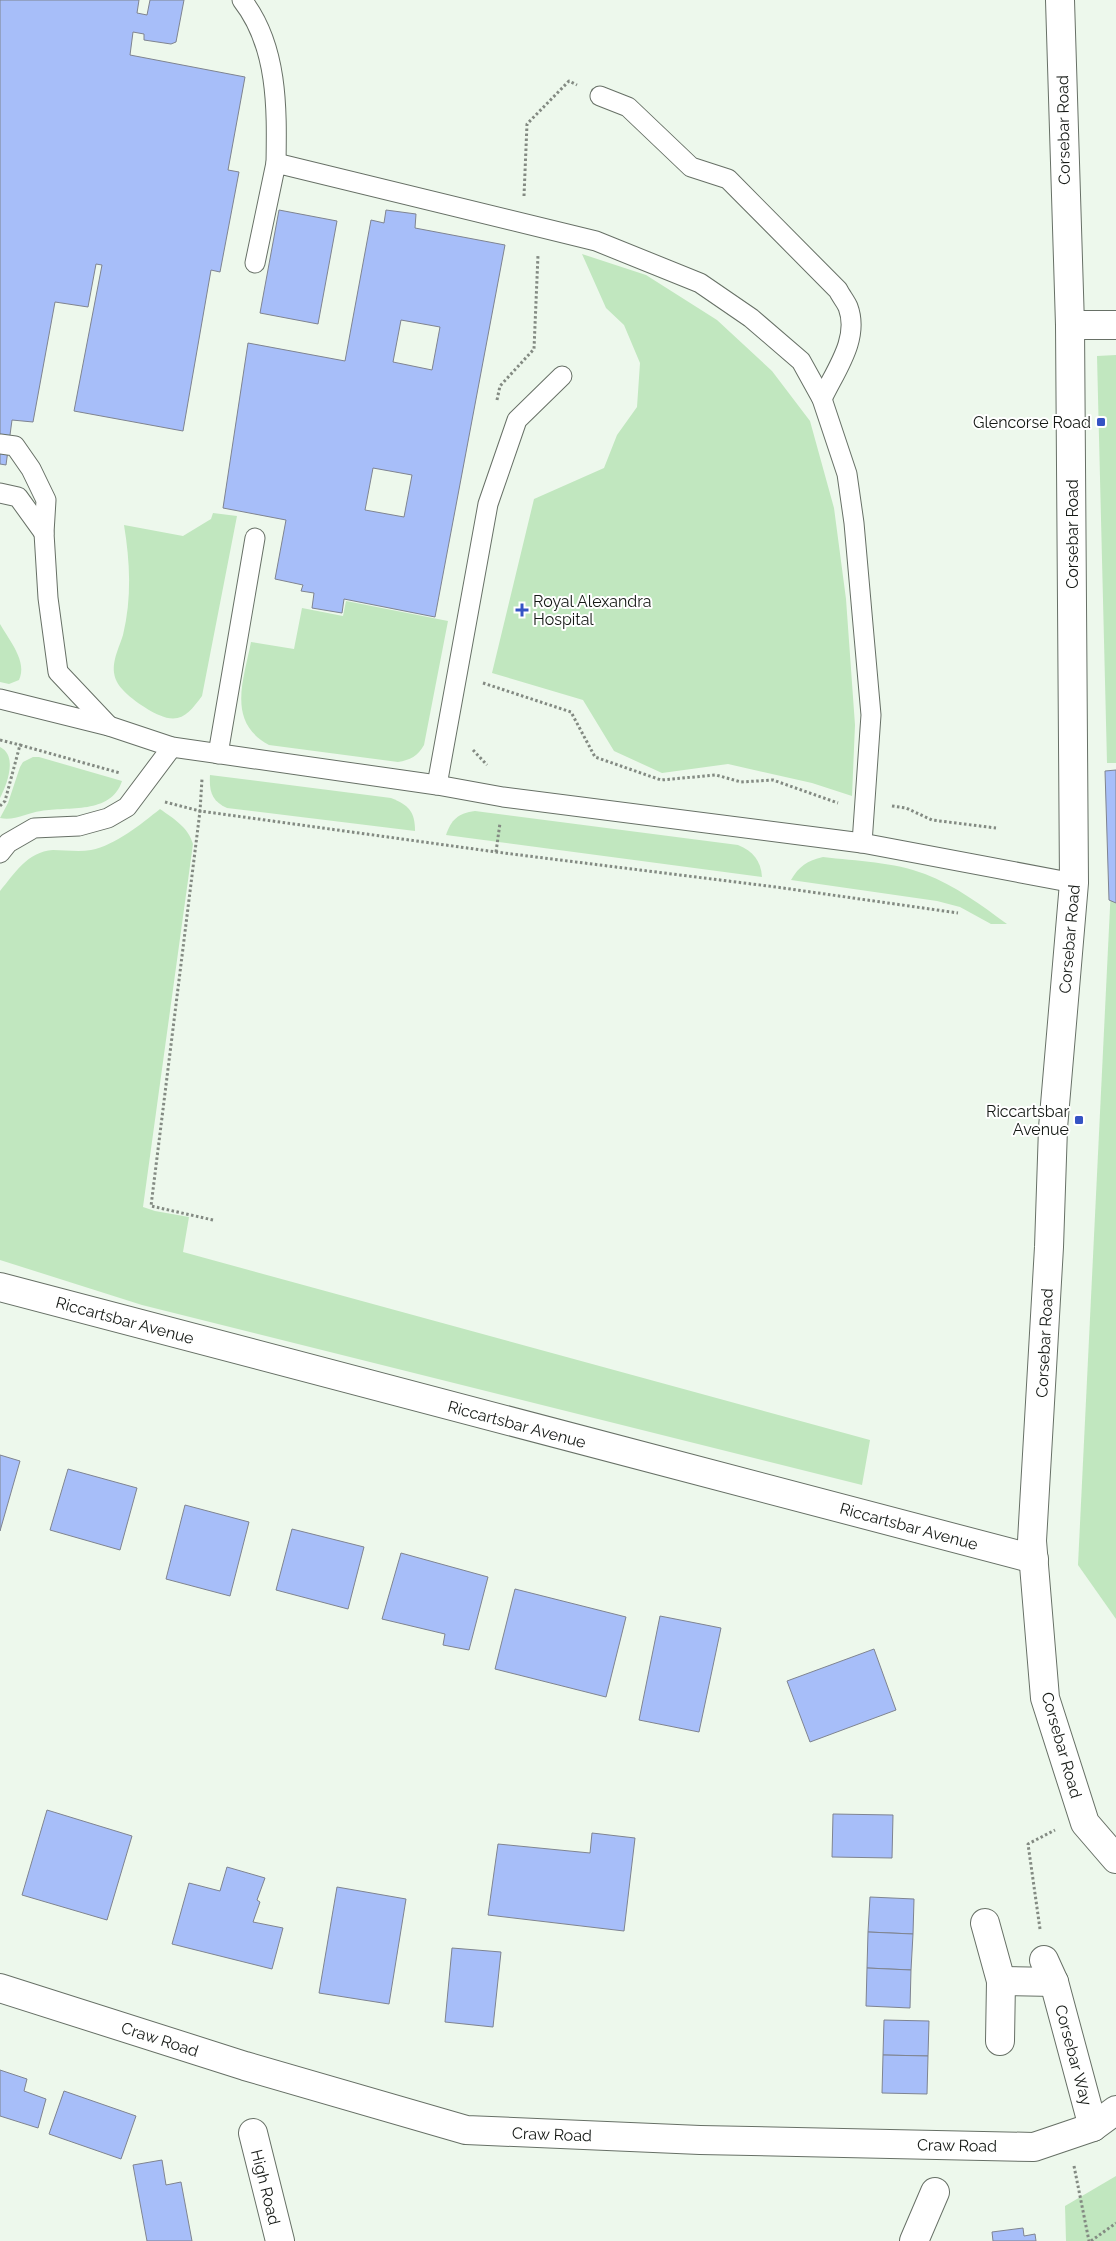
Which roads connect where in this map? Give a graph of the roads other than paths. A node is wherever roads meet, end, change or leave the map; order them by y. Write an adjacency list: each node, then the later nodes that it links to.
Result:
1 (242, 0): 4 (lane)
2 (1060, 0): 7 (street, Corsebar Road)
3 (600, 96): 9 (lane)
4 (276, 163): 5 (lane); 9 (lane)
5 (255, 263)
6 (1116, 325): 7 (street)
7 (1070, 326): 21 (street, Corsebar Road)
8 (562, 376): 18 (lane)
9 (822, 399): 19 (lane)
10 (0, 444): 12 (lane)
11 (0, 493): 12 (lane)
12 (44, 533): 15 (lane)
13 (255, 538): 17 (lane)
14 (0, 699): 15 (lane)
15 (109, 726): 16 (lane)
16 (172, 747): 17 (lane); 20 (lane)
17 (218, 754): 18 (lane)
18 (437, 785): 19 (lane)
19 (862, 843): 21 (lane)
20 (3, 844)
21 (1074, 883): 23 (street, Corsebar Road)
22 (0, 1287): 23 (street, Riccartsbar Avenue)
23 (1034, 1559): 24 (street, Corsebar Road)
24 (1116, 1859)
25 (985, 1923): 26 (street)
26 (1001, 1981): 28 (street); 30 (street, Corsebar Way)
27 (0, 1988): 30 (street, Craw Road)
28 (1000, 2041)
29 (1116, 2110): 30 (street, Craw Road)
30 (1081, 2132)
31 (253, 2133): 33 (street, High Road)
32 (934, 2192): 34 (street)
33 (280, 2241)
34 (914, 2241)

